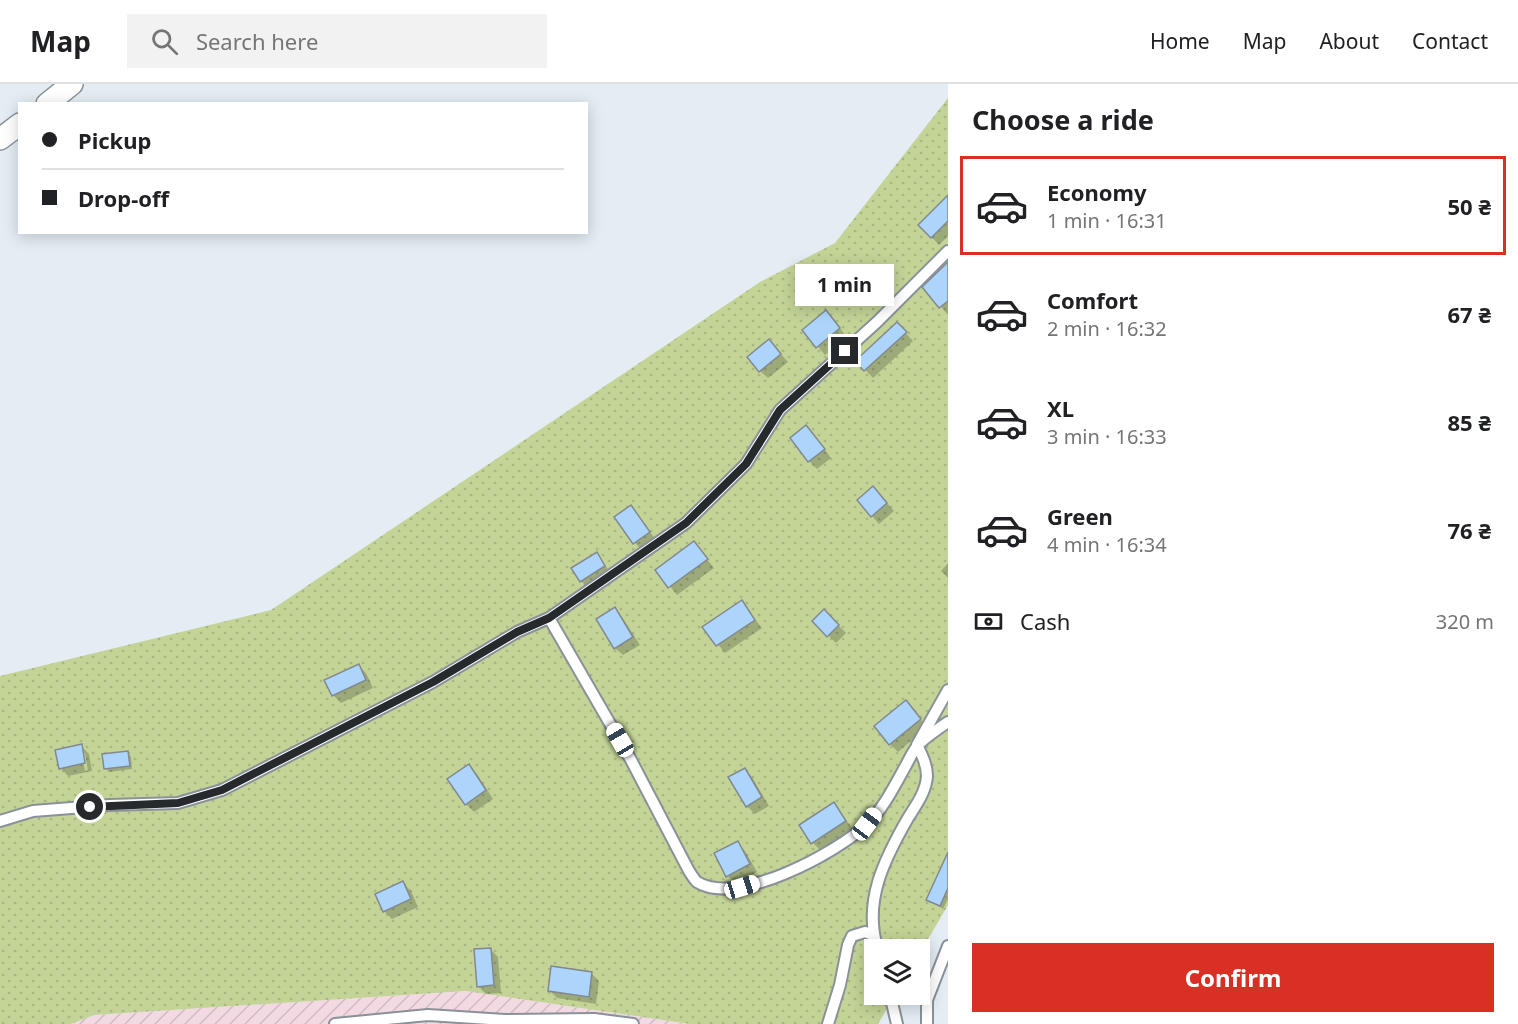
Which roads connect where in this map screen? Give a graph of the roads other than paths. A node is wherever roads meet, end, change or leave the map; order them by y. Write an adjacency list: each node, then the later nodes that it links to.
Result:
1 (72, 84): 2 (street)
2 (50, 102)
3 (18, 126): 4 (street)
4 (0, 139)
5 (948, 251): 6 (lane)
6 (549, 618): 9 (lane); 10 (lane)
7 (948, 690): 9 (lane)
8 (948, 722): 9 (lane)
9 (917, 745): 11 (lane)
10 (0, 821)
11 (873, 935): 12 (lane); 17 (lane)
12 (874, 939)
13 (948, 946): 19 (lane)
14 (893, 1005): 18 (lane)
15 (335, 1024): 16 (lane)
16 (633, 1024)
17 (828, 1024)
18 (897, 1024)
19 (927, 1024)

